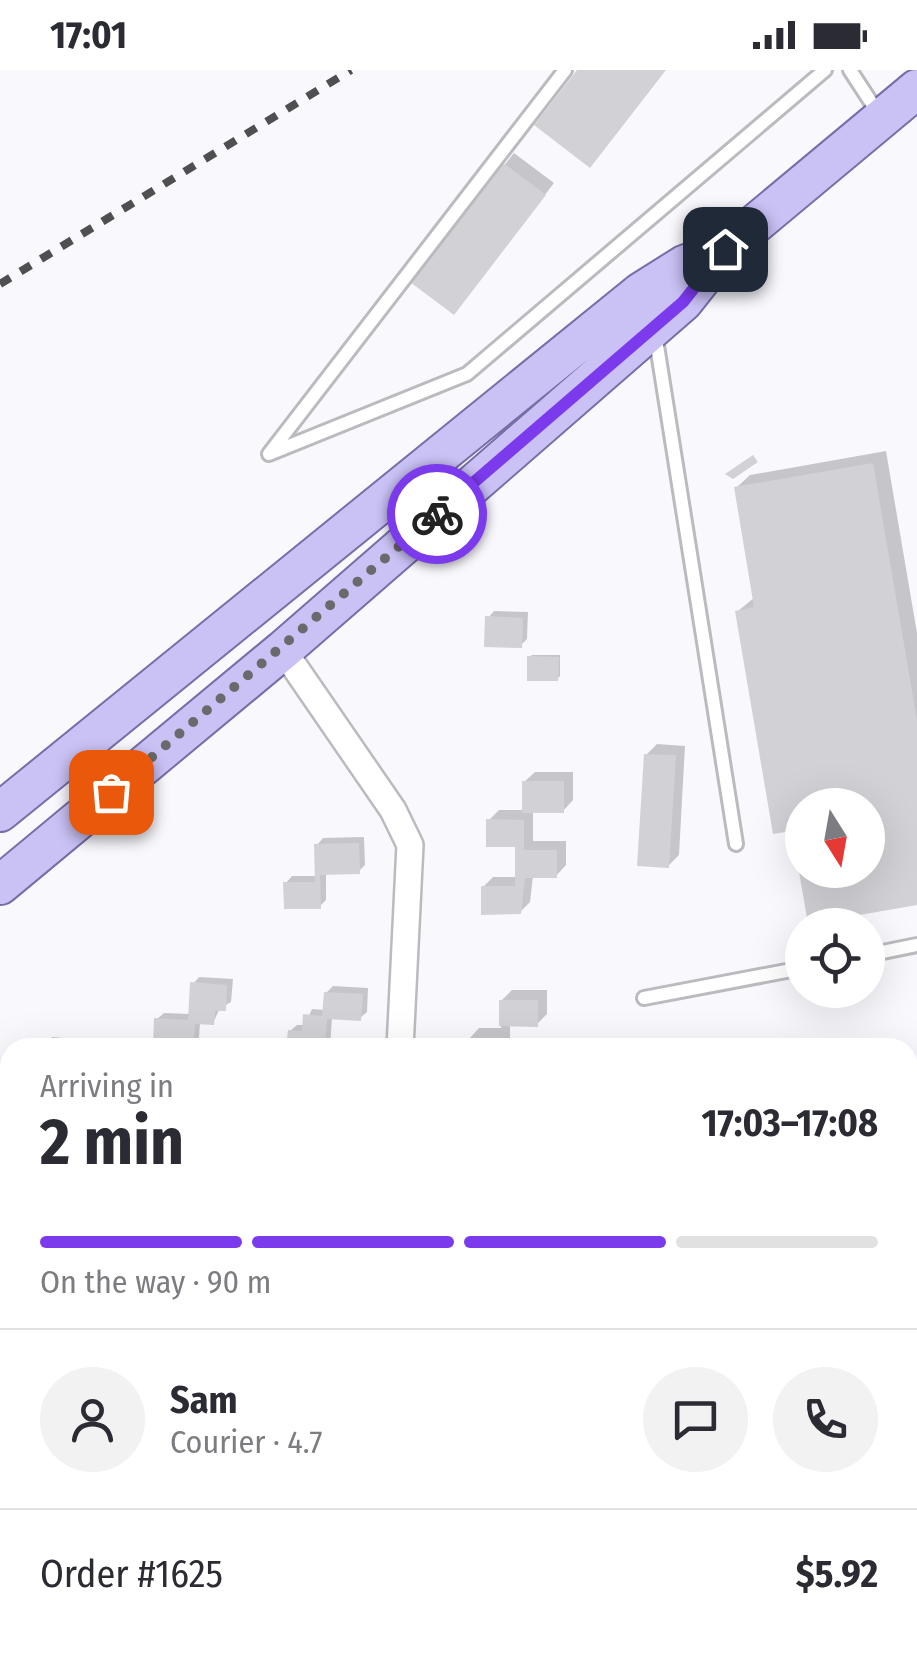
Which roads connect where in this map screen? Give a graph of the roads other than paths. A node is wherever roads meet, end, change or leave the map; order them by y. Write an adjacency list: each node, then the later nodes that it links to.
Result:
1 (565, 70): 2 (lane)
2 (825, 70)
3 (850, 70): 5 (lane)
4 (917, 89): 5 (main road)
5 (882, 118): 6 (main road)
6 (725, 249): 7 (main road); 9 (main road)
7 (654, 326): 8 (main road); 10 (lane)
8 (282, 650): 11 (main road); 16 (street)
9 (0, 812)
10 (736, 844)
11 (0, 885)
12 (917, 945): 13 (lane)
13 (885, 952)
14 (785, 971): 15 (lane)
15 (644, 998)
16 (401, 1038)

